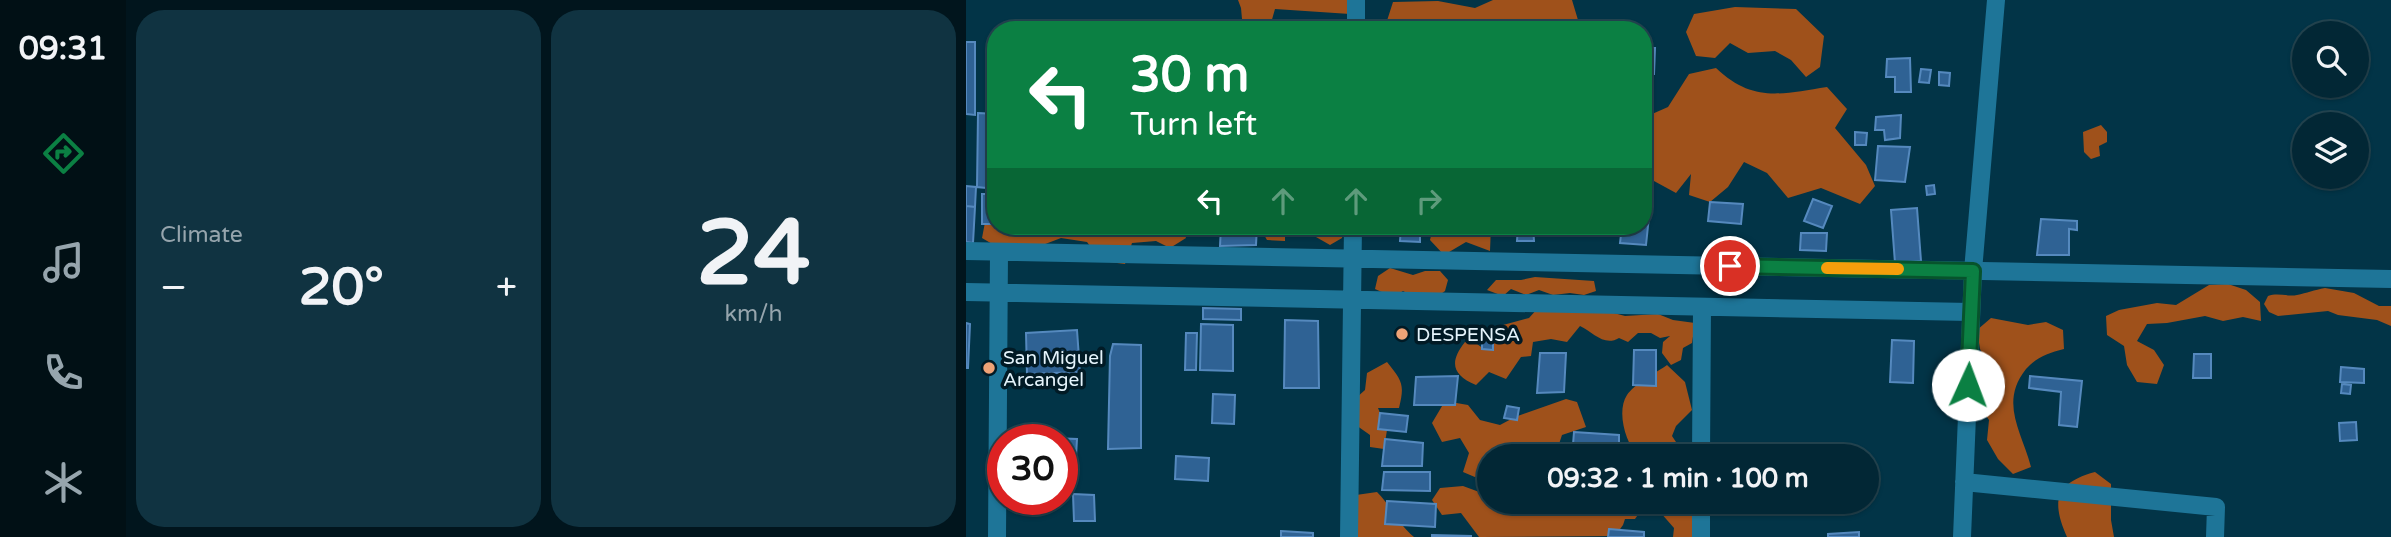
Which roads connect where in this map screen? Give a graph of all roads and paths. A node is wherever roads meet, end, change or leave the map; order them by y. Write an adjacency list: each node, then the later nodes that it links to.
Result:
1 (1356, 0): 3 (street)
2 (1996, 0): 8 (street)
3 (1356, 21)
4 (1353, 235): 7 (street)
5 (966, 251): 6 (street)
6 (999, 252): 7 (street); 11 (street)
7 (1352, 259): 8 (street); 12 (street)
8 (1973, 271): 9 (street); 14 (street)
9 (2391, 279)
10 (966, 292): 11 (street)
11 (999, 292): 12 (street); 18 (street)
12 (1353, 300): 13 (street); 19 (street)
13 (1702, 307): 14 (street); 15 (street)
14 (1970, 312): 16 (street)
15 (1701, 444)
16 (1964, 482): 21 (street); 22 (street)
17 (1701, 514): 20 (street)
18 (997, 537)
19 (1349, 537)
20 (1701, 537)
21 (1962, 537)
22 (2215, 537)

